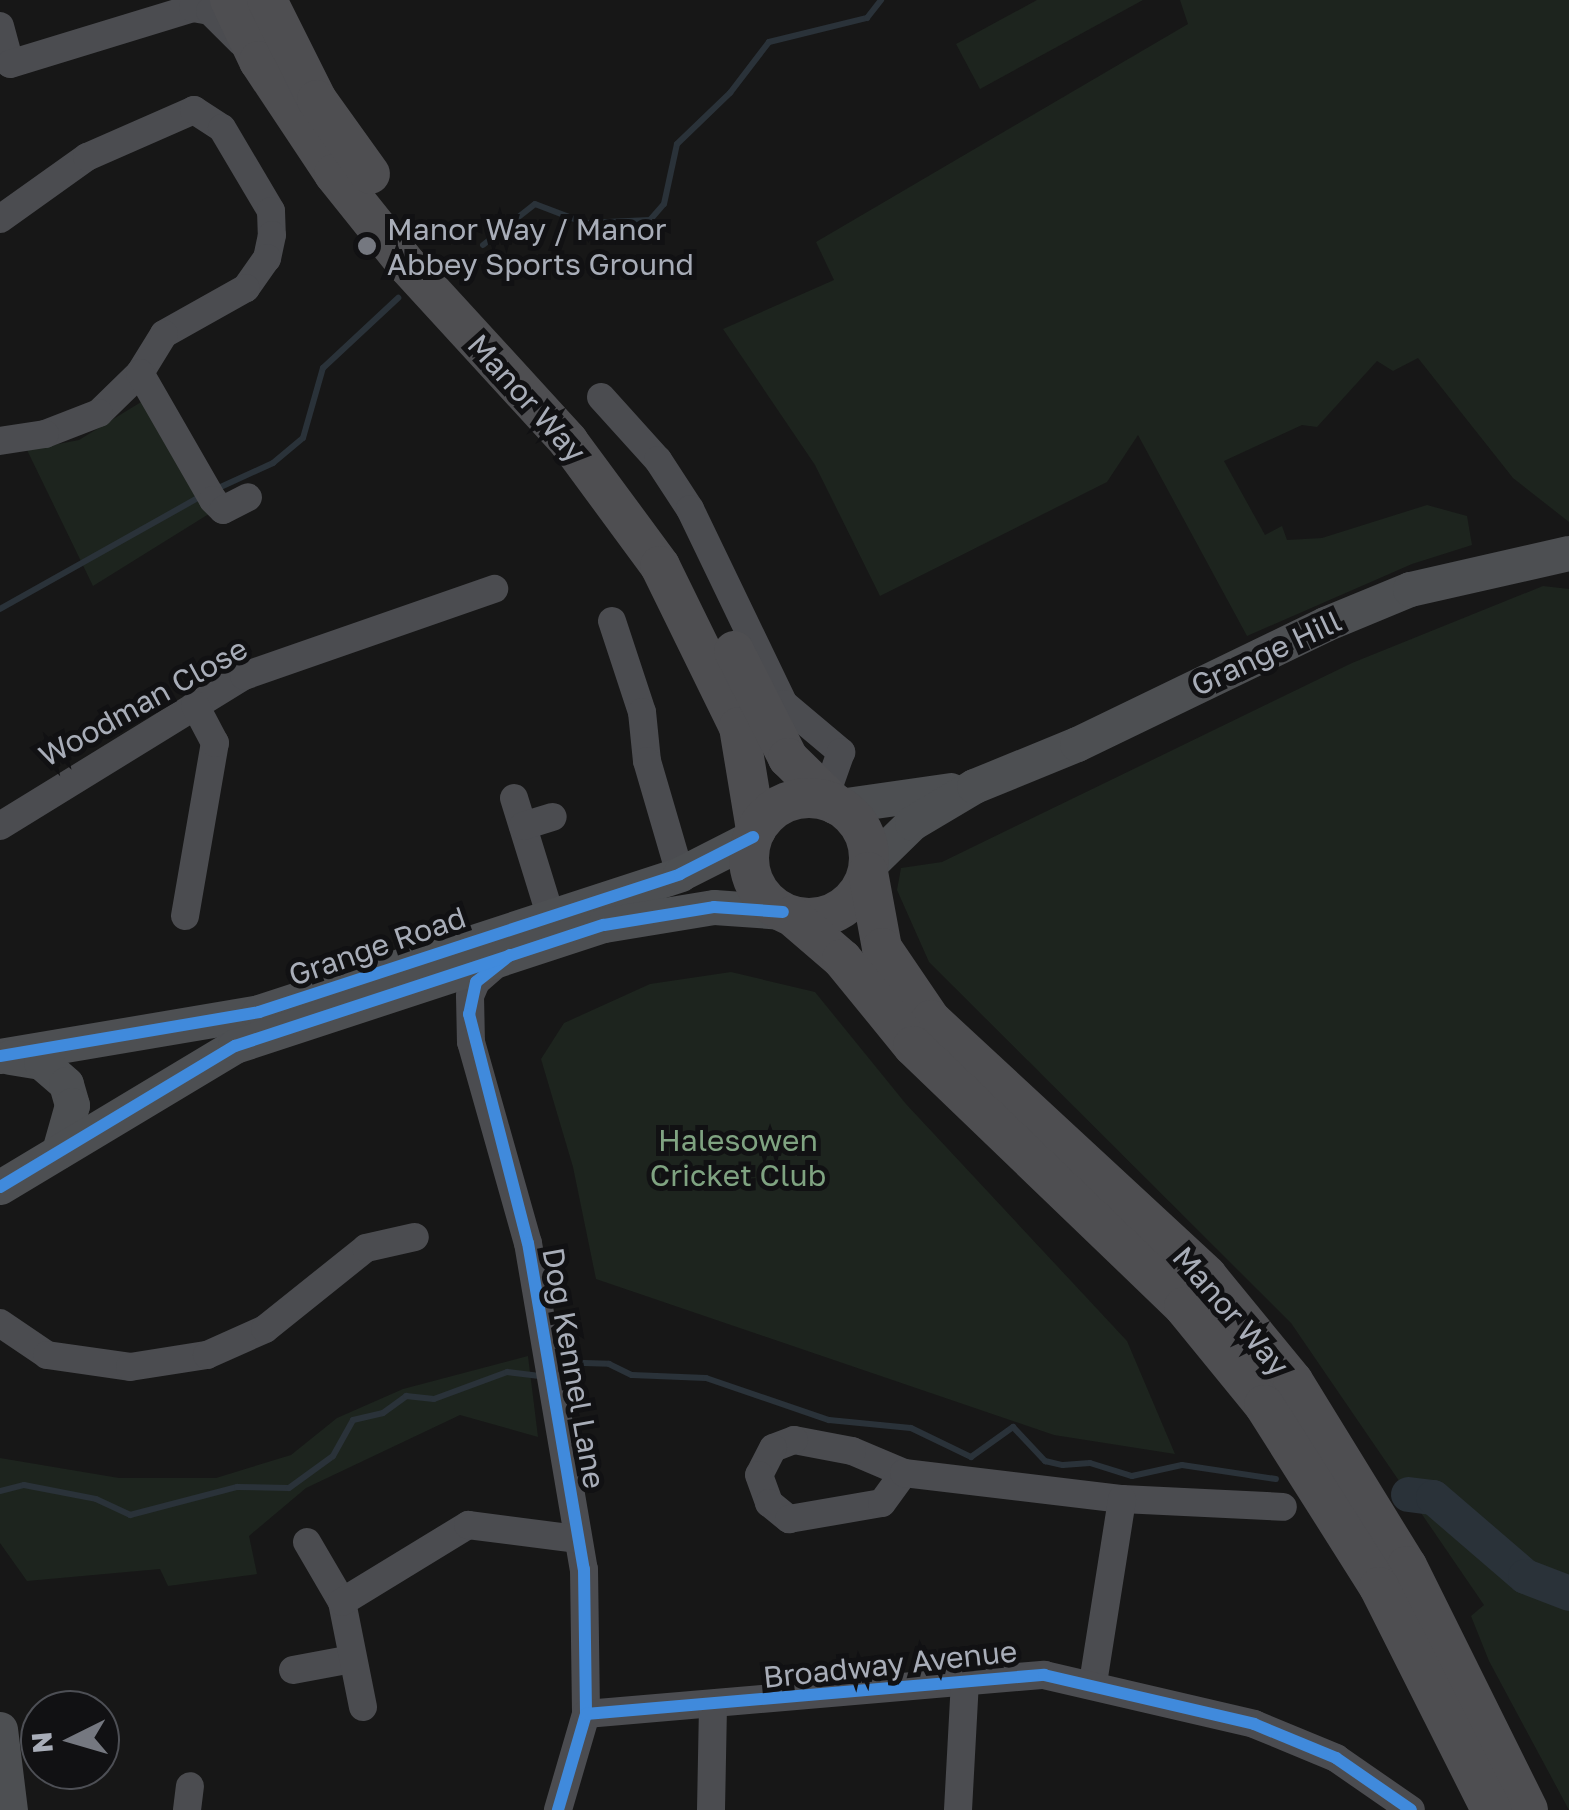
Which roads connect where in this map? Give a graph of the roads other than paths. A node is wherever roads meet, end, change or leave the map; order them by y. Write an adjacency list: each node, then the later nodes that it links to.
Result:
1 (230, 0): 5 (highway, Manor Way)
2 (266, 0): 14 (highway, Manor Way)
3 (177, 6): 4 (street); 5 (street)
4 (0, 26)
5 (259, 62): 22 (highway, Manor Way)
6 (0, 219): 7 (street)
7 (140, 373): 9 (street); 10 (street)
8 (602, 397): 14 (street)
9 (0, 441)
10 (248, 497)
11 (1569, 553): 16 (main road, Grange Hill)
12 (494, 589): 15 (street, Woodman Close)
13 (612, 622): 24 (street)
14 (755, 669): 18 (highway, Manor Way)
15 (195, 706): 20 (street, Woodman Close); 27 (street)
16 (974, 786): 18 (main road, Grange Hill); 23 (main road, Grange Hill)
17 (514, 798): 21 (street)
18 (831, 801): 22 (highway); 23 (highway)
19 (553, 817): 21 (street)
20 (0, 826)
21 (523, 826): 25 (street)
22 (755, 834): 24 (main road, Grange Road); 26 (highway)
23 (868, 868): 26 (highway); 54 (highway, Manor Way)
24 (680, 874): 25 (main road, Grange Road)
25 (550, 914): 29 (main road, Grange Road)
26 (787, 914): 28 (main road, Grange Road); 53 (highway, Manor Way)
27 (185, 916)
28 (510, 955): 30 (main road, Grange Road); 37 (street, Dog Kennel Lane)
29 (2, 1056): 30 (main road)
30 (59, 1151): 31 (main road, Grange Road)
31 (0, 1187)
32 (415, 1237): 33 (street)
33 (0, 1323)
34 (904, 1473): 34 (street); 35 (street)
35 (1122, 1499): 36 (street); 43 (street)
36 (1283, 1506)
37 (578, 1540): 39 (street); 46 (street, Dog Kennel Lane)
38 (307, 1542): 39 (street)
39 (342, 1602): 40 (street)
40 (352, 1658): 41 (street); 45 (street)
41 (293, 1670)
42 (965, 1681): 43 (street, Broadway Avenue); 44 (street, Broadway Avenue); 51 (street)
43 (1093, 1683): 52 (street, Broadway Avenue)
44 (713, 1706): 46 (street, Broadway Avenue); 50 (street)
45 (364, 1707)
46 (586, 1714): 49 (street, Dog Kennel Lane)
47 (0, 1729): 48 (main road)
48 (10, 1810)
49 (558, 1810)
50 (711, 1810)
51 (958, 1810)
52 (1411, 1810)
53 (1490, 1810)
54 (1528, 1810)

